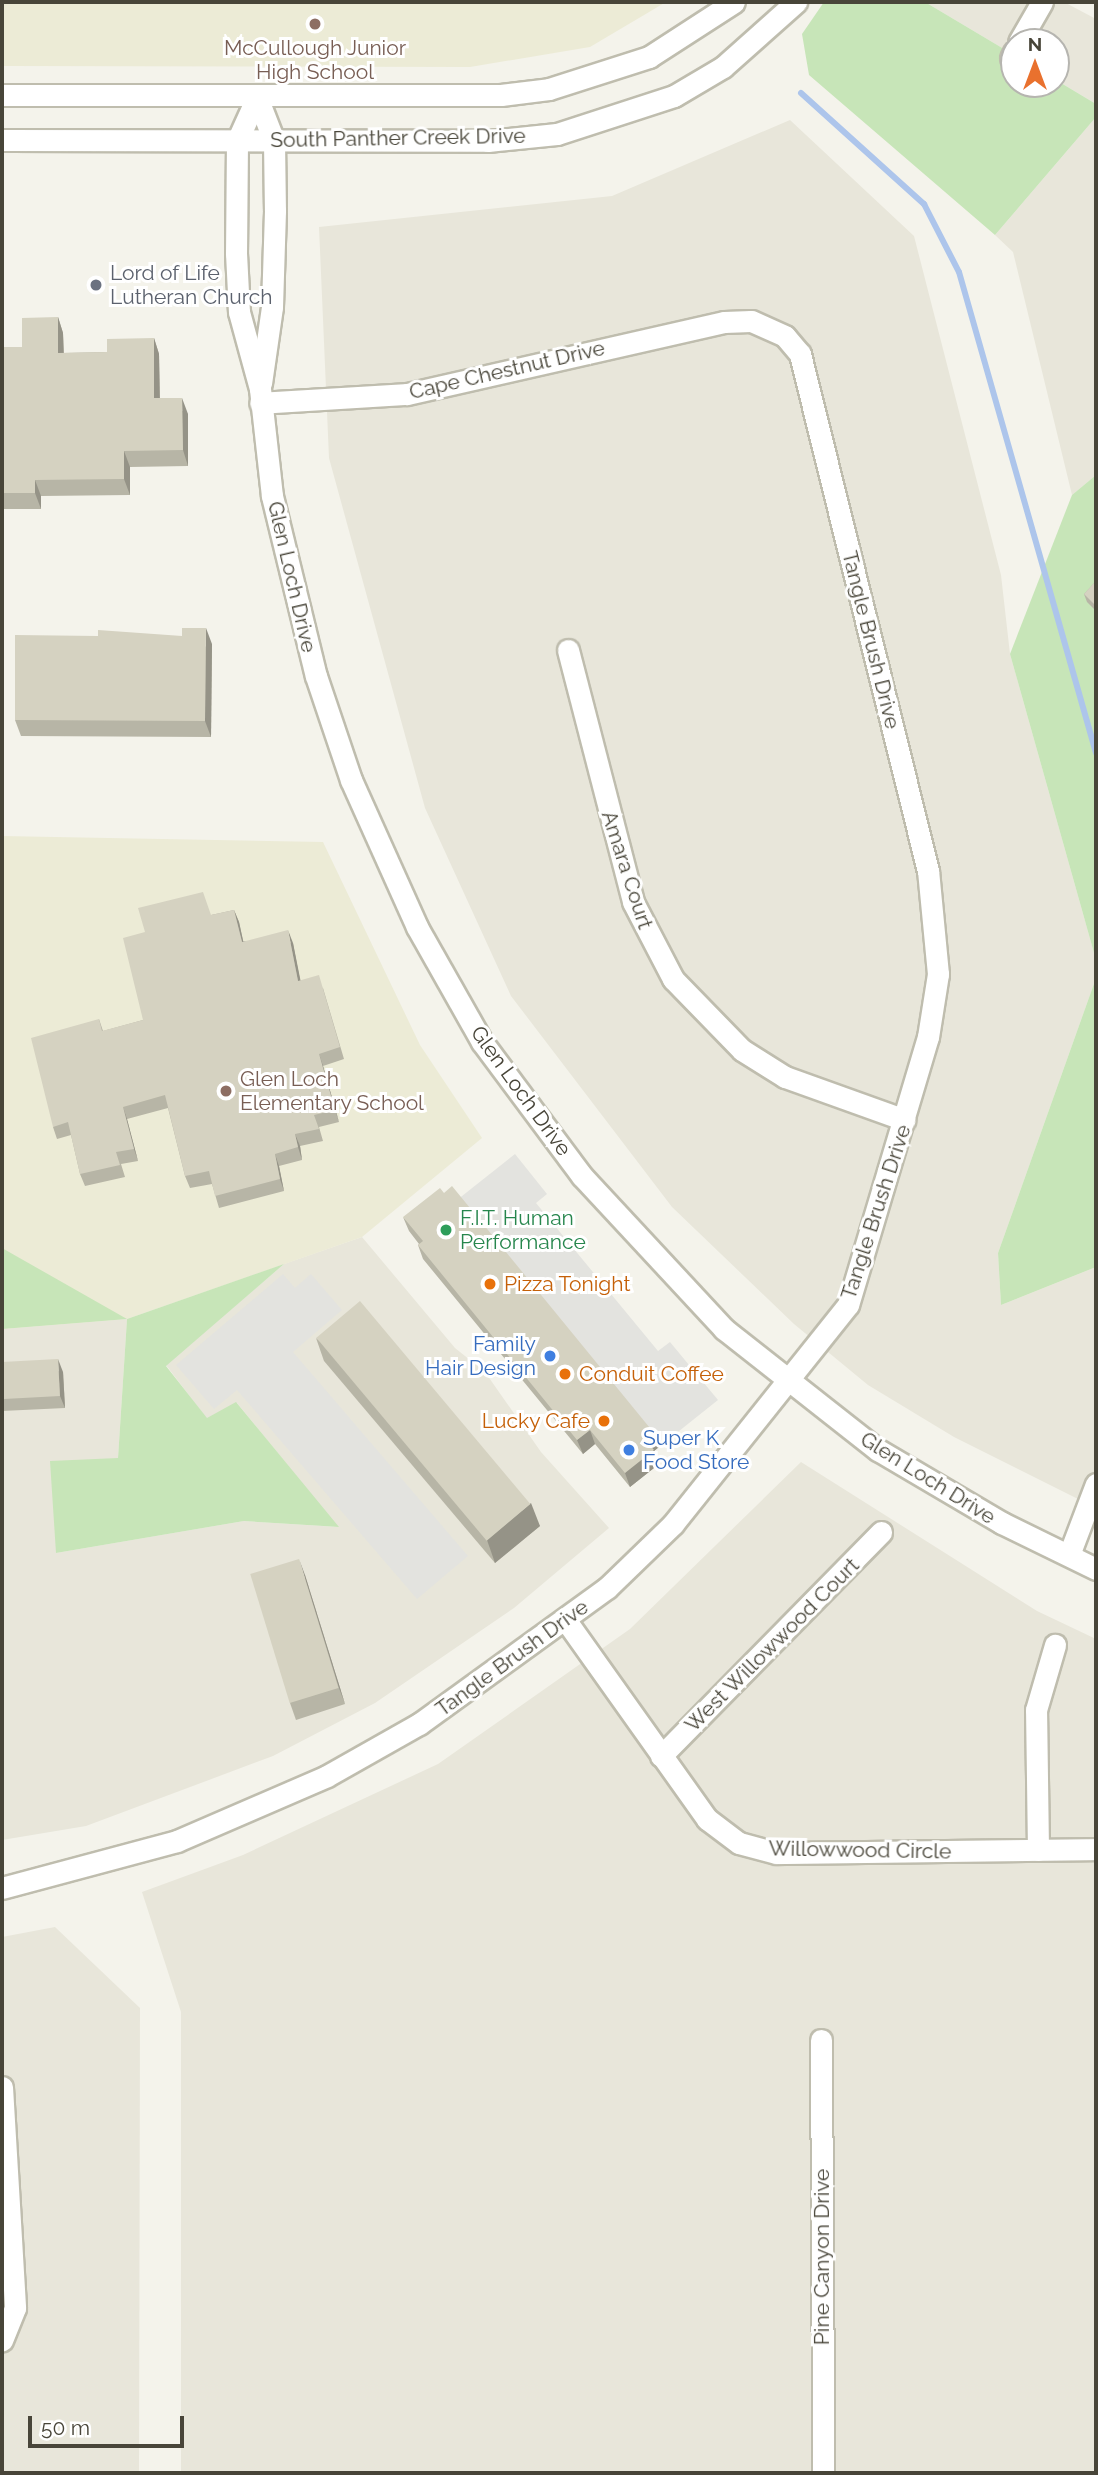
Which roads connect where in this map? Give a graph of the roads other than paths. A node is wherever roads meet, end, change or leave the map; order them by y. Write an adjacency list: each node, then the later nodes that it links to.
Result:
1 (734, 2): 6 (street, South Panther Creek Drive)
2 (796, 2): 9 (street, South Panther Creek Drive)
3 (1042, 2): 4 (street)
4 (1028, 28)
5 (2, 95): 6 (street, South Panther Creek Drive)
6 (257, 97): 8 (street, Glen Loch Drive); 9 (street, Glen Loch Drive)
7 (2, 140): 8 (street, South Panther Creek Drive)
8 (237, 141): 9 (street, South Panther Creek Drive); 11 (street, Glen Loch Drive)
9 (274, 141): 11 (street, Glen Loch Drive)
10 (751, 321): 11 (street, Cape Chestnut Drive); 13 (street, Tangle Brush Drive)
11 (260, 396): 14 (street, Glen Loch Drive)
12 (568, 650): 13 (street, Amara Court)
13 (905, 1120): 14 (street, Tangle Brush Drive)
14 (790, 1383): 17 (street, Glen Loch Drive); 19 (street, Tangle Brush Drive)
15 (1096, 1485): 17 (street)
16 (881, 1532): 21 (street, West Willowwood Court)
17 (1069, 1555): 18 (street, Glen Loch Drive)
18 (1096, 1569)
19 (567, 1622): 21 (street, Willowwood Circle); 24 (street, Tangle Brush Drive)
20 (1055, 1645): 23 (street)
21 (661, 1756): 23 (street, Willowwood Circle)
22 (1096, 1849): 23 (street, Willowwood Circle)
23 (1038, 1850)
24 (2, 1888)
25 (821, 2040): 28 (street, Pine Canyon Drive)
26 (2, 2087): 27 (street)
27 (2, 2341)
28 (823, 2473)

